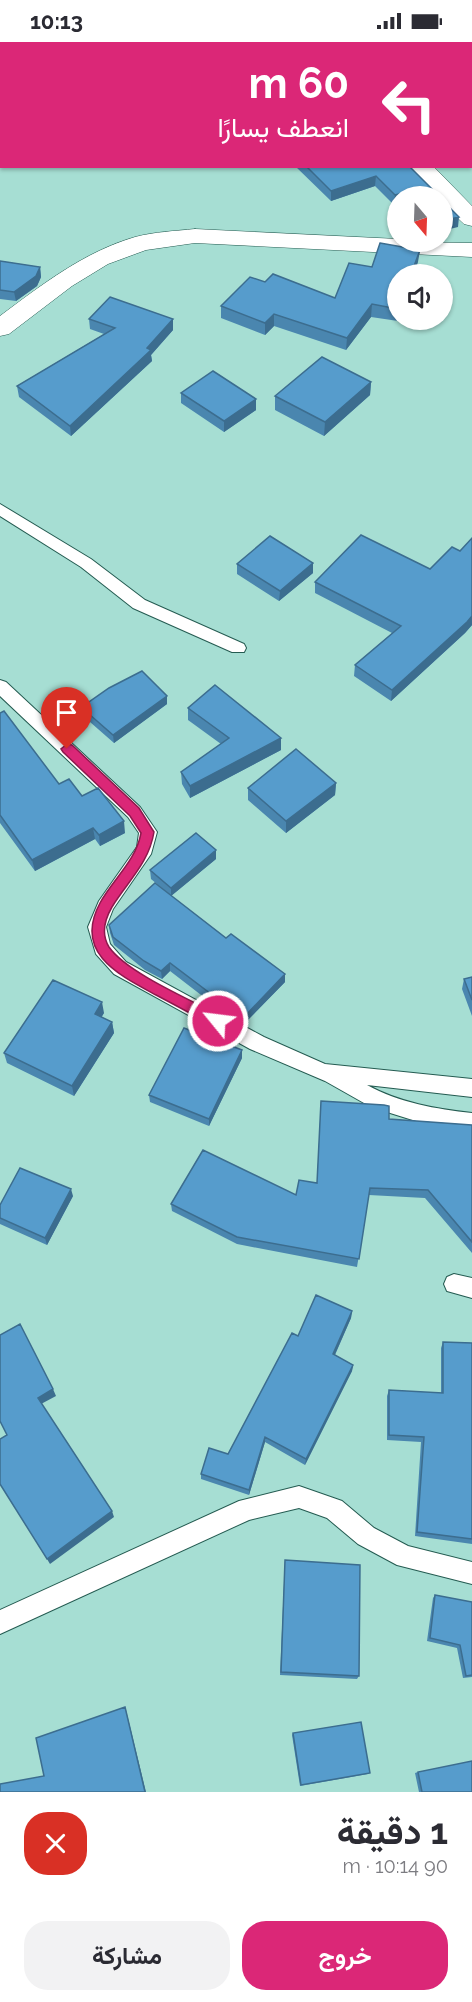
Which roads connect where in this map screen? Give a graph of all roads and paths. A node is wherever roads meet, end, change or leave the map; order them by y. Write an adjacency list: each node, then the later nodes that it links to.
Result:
1 (421, 168): 2 (street)
2 (472, 219)
3 (472, 250): 4 (street)
4 (0, 328)
5 (0, 509): 6 (lane)
6 (238, 648)
7 (0, 686): 8 (lane)
8 (324, 1072): 9 (lane); 10 (lane)
9 (472, 1088)
10 (472, 1122)
11 (472, 1573): 12 (lane)
12 (0, 1622)

